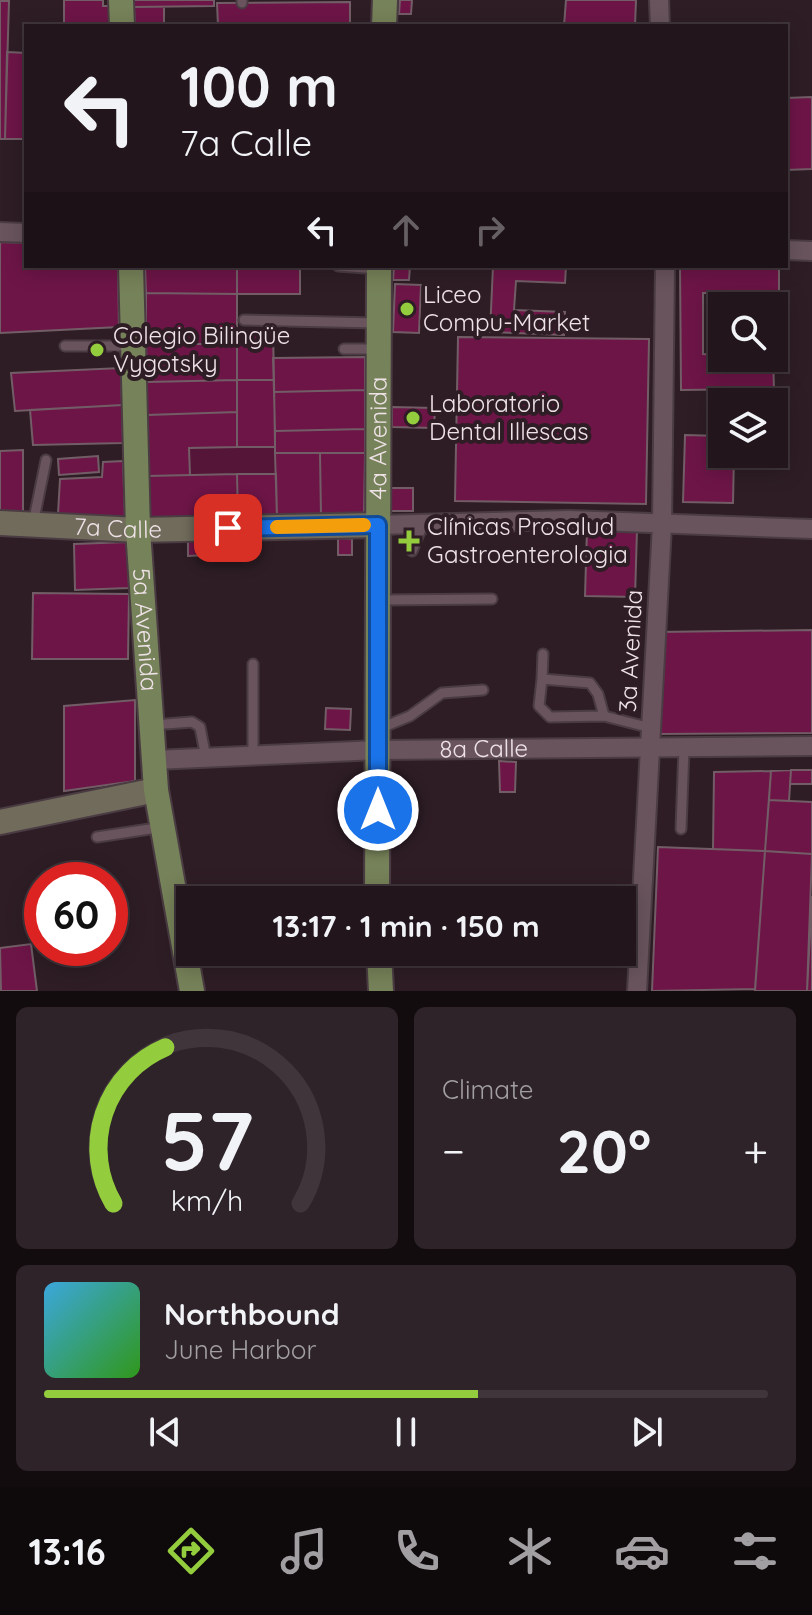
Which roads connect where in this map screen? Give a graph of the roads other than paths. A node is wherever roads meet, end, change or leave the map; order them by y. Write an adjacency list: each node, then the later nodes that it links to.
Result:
1 (121, 0): 4 (main road)
2 (385, 0): 5 (main road)
3 (659, 0): 6 (street)
4 (122, 24)
5 (384, 24)
6 (660, 24)
7 (0, 232): 8 (street)
8 (24, 233)
9 (788, 250): 10 (street)
10 (812, 251)
11 (131, 268): 17 (main road, 5a Avenida)
12 (379, 268): 15 (main road, 4a Avenida)
13 (665, 268): 25 (street, 3a Avenida)
14 (244, 320): 15 (lane)
15 (379, 323): 19 (main road, 4a Avenida)
16 (65, 346): 17 (lane)
17 (133, 346): 27 (main road, 5a Avenida)
18 (344, 349): 19 (lane)
19 (379, 350): 24 (main road, 4a Avenida)
20 (46, 460): 22 (lane)
21 (0, 523): 22 (main road, 7a Calle)
22 (33, 524): 27 (main road, 7a Calle)
23 (423, 524): 24 (street, 7a Calle); 25 (street, 7a Calle); 28 (lane)
24 (378, 525): 27 (main road, 7a Calle); 30 (main road, 4a Avenida)
25 (662, 525): 26 (street, 7a Calle); 38 (street, 3a Avenida)
26 (812, 529)
27 (138, 530): 37 (main road, 5a Avenida)
28 (412, 551)
29 (492, 599): 30 (lane)
30 (378, 600): 39 (main road, 4a Avenida)
31 (543, 654): 33 (lane)
32 (253, 664): 44 (lane)
33 (542, 679): 35 (lane); 35 (lane)
34 (483, 690): 39 (lane)
35 (604, 716): 36 (lane)
36 (625, 724): 38 (lane); 43 (lane)
37 (152, 725): 45 (lane); 46 (main road, 5a Avenida)
38 (651, 728): 41 (street, 3a Avenida)
39 (378, 739): 43 (street, 8a Calle); 44 (street, 8a Calle); 52 (main road, 4a Avenida)
40 (812, 746): 42 (street, 8a Calle)
41 (650, 748): 42 (street, 8a Calle); 43 (street, 8a Calle); 56 (street, 3a Avenida)
42 (684, 748): 50 (lane)
43 (623, 749)
44 (253, 756): 45 (street, 8a Calle)
45 (206, 758): 46 (street, 8a Calle)
46 (154, 760): 47 (main road, 5a Avenida)
47 (156, 790): 48 (main road); 49 (main road, 5a Avenida)
48 (0, 822)
49 (163, 827): 51 (lane); 54 (main road, 5a Avenida)
50 (681, 829)
51 (97, 837)
52 (377, 886)
53 (380, 966): 55 (main road)
54 (192, 991)
55 (381, 991)
56 (637, 991)

